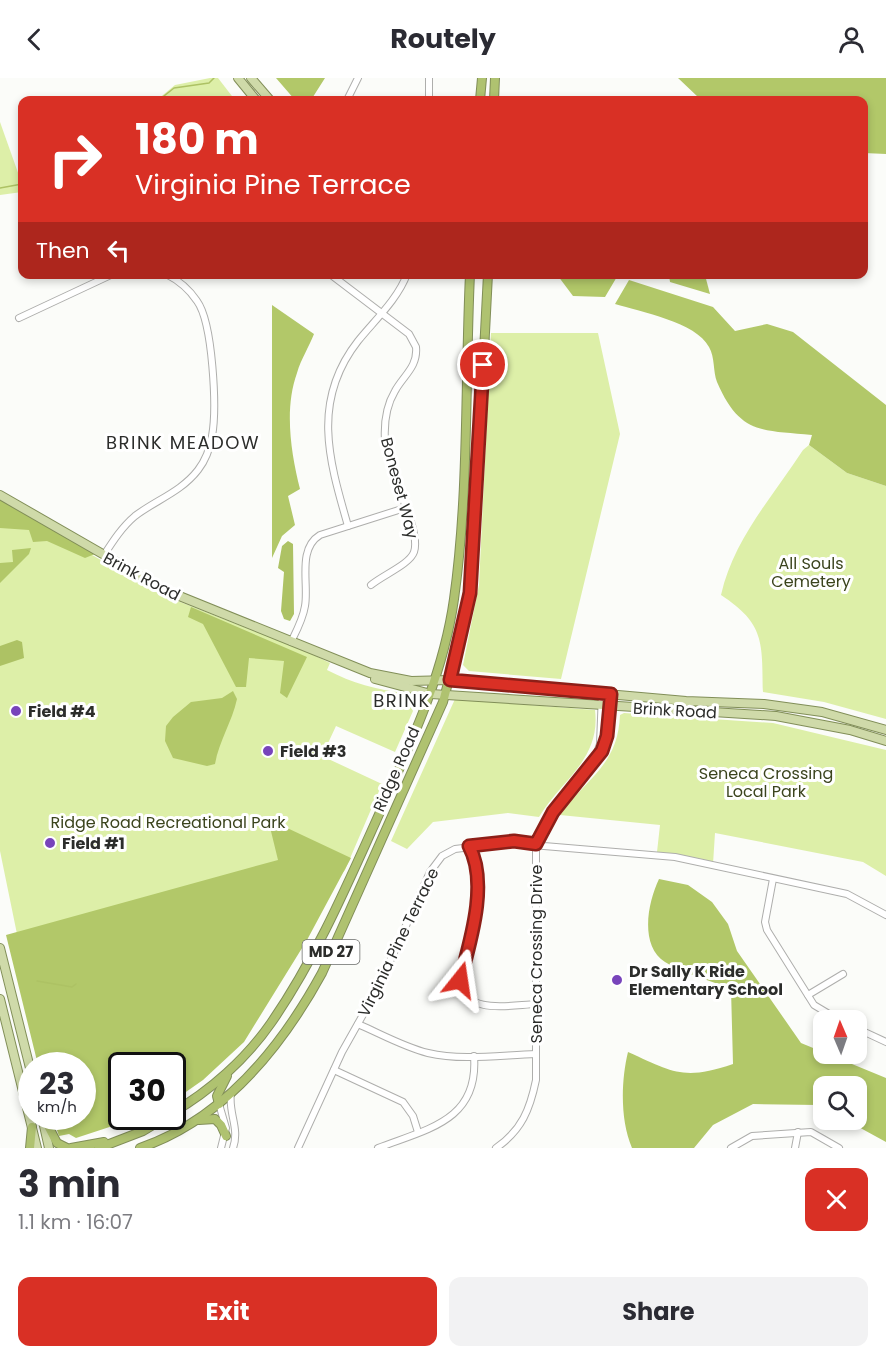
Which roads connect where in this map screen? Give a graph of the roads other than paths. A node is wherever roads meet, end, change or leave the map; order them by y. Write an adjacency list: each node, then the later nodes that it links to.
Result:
1 (238, 78): 7 (main road)
2 (251, 78): 8 (main road)
3 (358, 78): 9 (street)
4 (429, 78): 10 (street)
5 (482, 78): 11 (highway)
6 (495, 78): 12 (highway)
7 (253, 96)
8 (267, 96)
9 (349, 96)
10 (429, 96)
11 (480, 96)
12 (494, 96)
13 (102, 279): 20 (street)
14 (174, 279): 24 (street)
15 (336, 279): 19 (street, Boneset Way)
16 (404, 279): 19 (street)
17 (470, 279): 27 (highway, Ridge Road / MD 27)
18 (488, 279): 28 (highway, Ridge Road / MD 27)
19 (380, 313): 22 (street, Boneset Way); 23 (street)
20 (19, 318)
21 (0, 495): 24 (main road, Brink Road)
22 (405, 508): 23 (street); 25 (street, Boneset Way)
23 (348, 526): 26 (street)
24 (104, 555): 26 (main road, Brink Road)
25 (371, 585)
26 (291, 642): 27 (main road, Brink Road); 30 (main road, Brink Road)
27 (436, 680): 28 (main road, Brink Road); 30 (highway, Ridge Road / MD 27)
28 (450, 680): 29 (main road, Brink Road); 31 (highway, Ridge Road / MD 27)
29 (602, 693): 32 (main road, Brink Road); 33 (street, Seneca Crossing Drive)
30 (431, 694): 31 (main road, Brink Road); 53 (highway, Ridge Road / MD 27)
31 (446, 694): 33 (main road, Brink Road); 56 (highway, Ridge Road / MD 27)
32 (611, 694): 33 (street, Seneca Crossing Drive); 34 (main road, Brink Road)
33 (606, 707): 35 (main road, Brink Road); 36 (street, Seneca Crossing Drive)
34 (886, 730)
35 (886, 741)
36 (536, 844): 37 (street, Virginia Pine Terrace); 38 (street, Virginia Pine Terrace); 45 (street, Seneca Crossing Drive)
37 (469, 846): 45 (street); 47 (street, Virginia Pine Terrace)
38 (773, 879): 39 (street, Virginia Pine Terrace); 43 (street)
39 (886, 915)
40 (0, 948): 42 (main road)
41 (843, 974): 43 (street)
42 (11, 994): 44 (street); 50 (main road)
43 (808, 995): 46 (street)
44 (0, 998): 55 (main road)
45 (536, 1004): 51 (street, Seneca Crossing Drive)
46 (822, 1010)
47 (358, 1024): 52 (street); 54 (street, Virginia Pine Terrace)
48 (867, 1033): 49 (street)
49 (886, 1042)
50 (26, 1052)
51 (536, 1054): 52 (street); 79 (street, Seneca Crossing Drive)
52 (474, 1056): 65 (street)
53 (234, 1066): 57 (highway, Ridge Road / MD 27); 58 (highway)
54 (334, 1070): 65 (street); 77 (street, Virginia Pine Terrace)
55 (18, 1071)
56 (231, 1093): 58 (highway, Ridge Road / MD 27); 76 (street)
57 (186, 1102)
58 (219, 1104): 59 (highway, Ridge Road / MD 27); 67 (street)
59 (193, 1122): 67 (highway); 74 (highway, Ridge Road / MD 27)
60 (32, 1130): 69 (highway)
61 (33, 1130): 70 (main road)
62 (45, 1130): 71 (main road)
63 (50, 1130): 72 (highway)
64 (141, 1130): 68 (highway)
65 (418, 1132): 78 (street)
66 (798, 1132): 80 (street); 81 (street); 82 (street)
67 (226, 1136): 75 (street)
68 (125, 1138): 72 (highway); 73 (highway)
69 (30, 1148)
70 (37, 1148)
71 (49, 1148)
72 (69, 1148)
73 (99, 1148)
74 (140, 1148)
75 (221, 1148)
76 (233, 1148)
77 (298, 1148)
78 (378, 1148)
79 (496, 1148)
80 (731, 1148)
81 (795, 1148)
82 (839, 1148)

